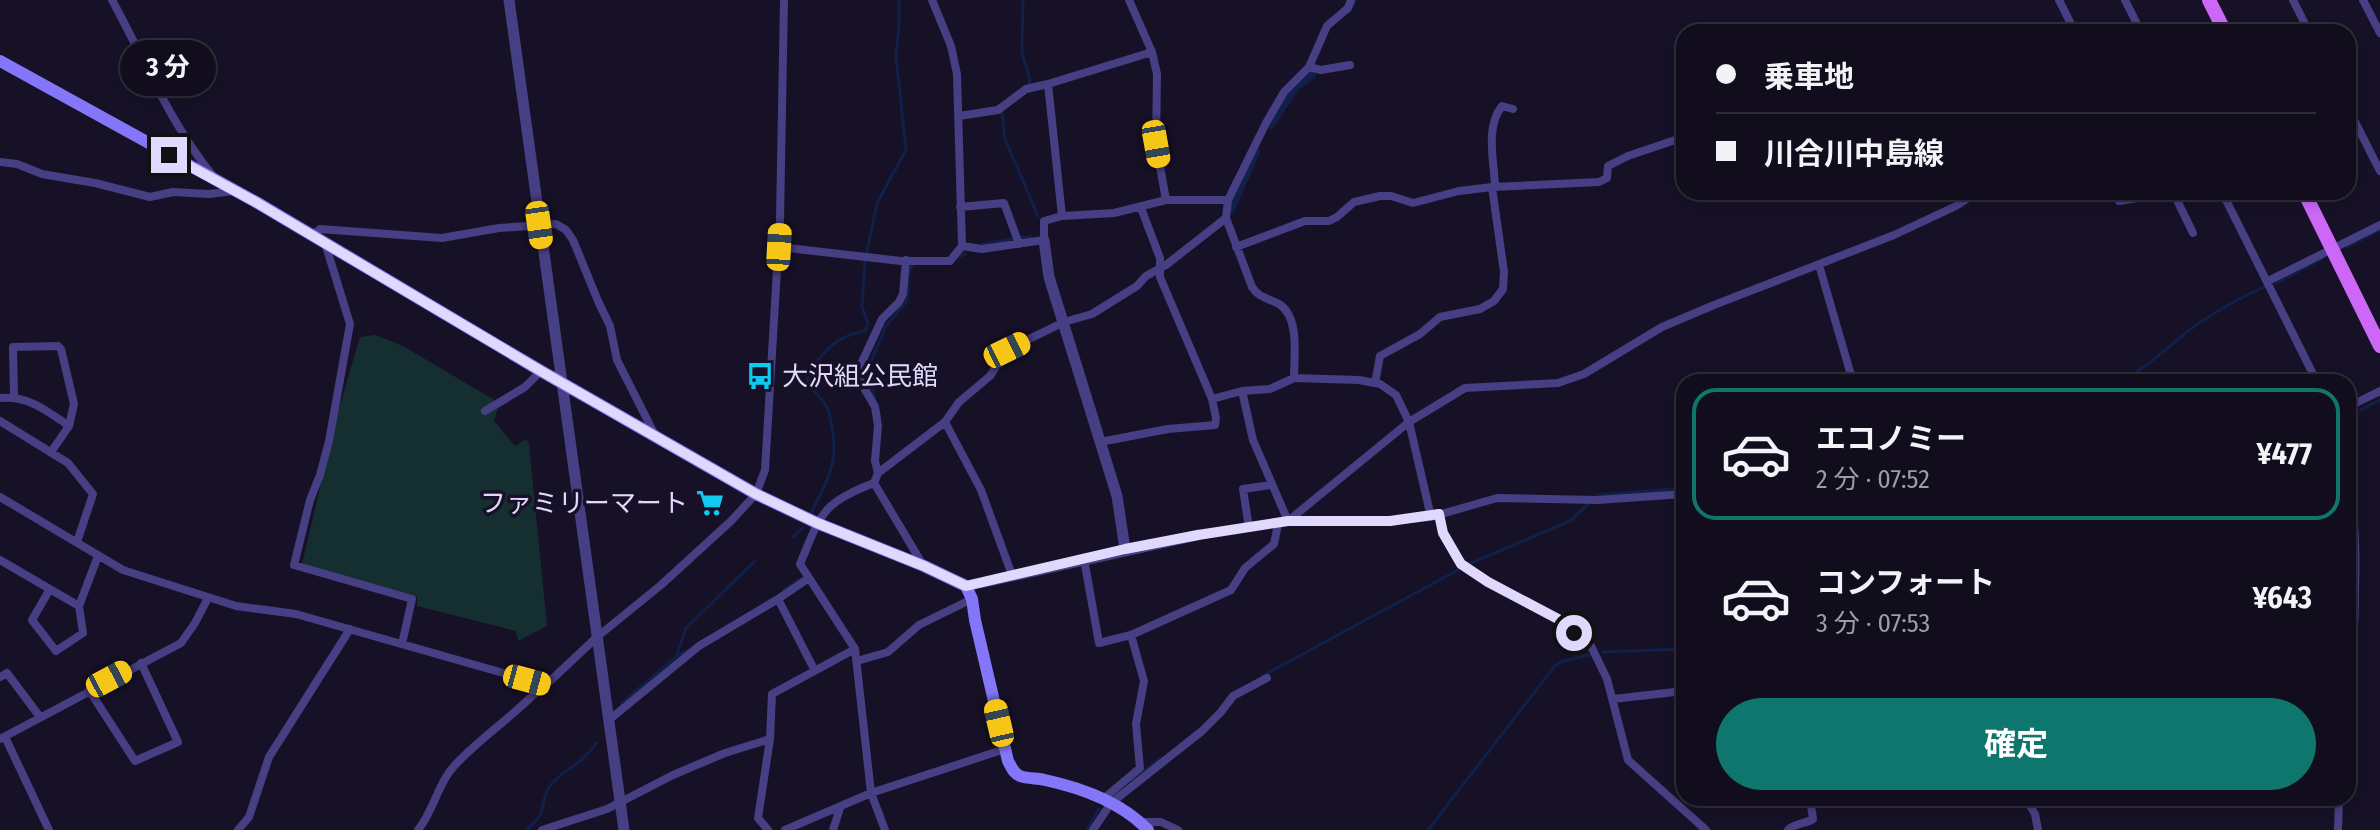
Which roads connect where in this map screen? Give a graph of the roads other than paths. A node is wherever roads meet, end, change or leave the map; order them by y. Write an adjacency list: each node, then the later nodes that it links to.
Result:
1 (112, 0): 29 (street)
2 (509, 0): 42 (street)
3 (784, 0): 50 (street)
4 (932, 0): 23 (street)
5 (1129, 0): 17 (street)
6 (1351, 0): 20 (street)
7 (2059, 0): 12 (street)
8 (2125, 0): 13 (street)
9 (2209, 0): 14 (main road)
10 (2293, 0): 15 (street)
11 (2363, 0): 16 (street)
12 (2071, 24)
13 (2137, 24)
14 (2221, 24)
15 (2305, 24)
16 (2380, 33)
17 (1152, 52): 21 (street); 32 (street)
18 (0, 61): 29 (main road)
19 (1350, 65): 20 (street)
20 (1309, 67): 33 (street)
21 (1048, 84): 23 (street); 40 (street)
22 (1513, 109): 30 (street)
23 (959, 116): 38 (street)
24 (2356, 122): 26 (street)
25 (1676, 140): 30 (street)
26 (2377, 158): 28 (street)
27 (0, 162): 31 (street)
28 (2380, 171)
29 (219, 182): 31 (main road)
30 (1494, 186): 51 (street); 64 (street)
31 (235, 191): 45 (main road)
32 (1166, 200): 33 (street); 39 (street)
33 (1228, 200): 41 (street)
34 (1965, 200): 54 (street)
35 (2177, 200): 44 (street)
36 (2226, 200): 56 (street)
37 (2308, 200): 52 (main road)
38 (960, 207): 48 (street); 49 (street)
39 (1141, 208): 40 (street); 55 (street)
40 (1062, 216): 46 (street)
41 (1226, 218): 51 (street); 55 (street)
42 (539, 225): 45 (street); 63 (street); 76 (street)
43 (2380, 225): 52 (street)
44 (2193, 233)
45 (313, 235): 47 (main road)
46 (1044, 240): 48 (street); 57 (street)
47 (325, 243): 59 (main road); 106 (street)
48 (1019, 244): 49 (street)
49 (962, 246): 53 (street)
50 (779, 247): 53 (street); 81 (street)
51 (1236, 247): 62 (street)
52 (2332, 249): 56 (street); 58 (main road)
53 (906, 260): 79 (street)
54 (1819, 265): 60 (street); 74 (street)
55 (1159, 268): 57 (street); 69 (street)
56 (2268, 281): 61 (street)
57 (1064, 322): 73 (street); 77 (street)
58 (2380, 346)
59 (541, 371): 63 (main road); 71 (street)
60 (1851, 374)
61 (2313, 374)
62 (1294, 378): 64 (street); 65 (street)
63 (561, 383): 76 (main road); 105 (street)
64 (1375, 383): 74 (street)
65 (1242, 391): 69 (street); 80 (street)
66 (2380, 391): 70 (street)
67 (14, 396): 68 (street); 75 (street); 75 (street)
68 (0, 398)
69 (1212, 399): 77 (street)
70 (2356, 403)
71 (485, 411)
72 (0, 421): 78 (street)
73 (945, 422): 79 (street); 95 (street)
74 (1409, 422): 84 (street); 86 (street)
75 (69, 426): 78 (street)
76 (656, 437): 81 (main road)
77 (1100, 442): 90 (street)
78 (51, 452): 89 (street)
79 (876, 478): 85 (street); 94 (street)
80 (1271, 485): 86 (street); 87 (street)
81 (756, 494): 85 (main road); 105 (street)
82 (1676, 495): 84 (street)
83 (0, 497): 89 (street)
84 (1435, 515): 86 (street); 116 (street)
85 (817, 523): 94 (main road); 96 (street)
86 (1283, 523): 87 (street); 104 (street)
87 (1249, 528): 88 (street)
88 (1198, 535): 90 (street)
89 (77, 542): 91 (street)
90 (1125, 549): 92 (street)
91 (98, 556): 99 (street); 102 (street)
92 (1084, 559): 95 (street); 104 (street)
93 (0, 560): 98 (street)
94 (924, 566): 97 (main road)
95 (1012, 575): 97 (street)
96 (809, 578): 100 (street); 107 (street)
97 (966, 586): 101 (main road)
98 (50, 589): 102 (street); 102 (street)
99 (208, 598): 103 (street); 109 (street)
100 (778, 599): 110 (street); 118 (street)
101 (972, 599): 108 (street); 121 (main road)
102 (79, 606)
103 (350, 629): 106 (street); 133 (street)
104 (1131, 635): 123 (street)
105 (597, 637): 113 (street); 118 (street)
106 (402, 644): 113 (street)
107 (855, 649): 108 (street); 110 (street)
108 (857, 661): 122 (street)
109 (141, 663): 114 (street); 114 (street)
110 (814, 669): 120 (street)
111 (0, 677): 117 (street)
112 (1267, 678): 123 (street)
113 (544, 684): 134 (street)
114 (89, 690): 117 (street)
115 (1676, 692): 116 (street)
116 (1613, 699): 125 (street)
117 (40, 717): 119 (street)
118 (609, 720): 124 (street)
119 (2, 738): 132 (street)
120 (770, 739): 124 (street); 137 (street)
121 (1005, 749): 122 (street); 123 (main road)
122 (871, 793): 130 (street); 140 (street)
123 (1107, 801): 131 (main road); 141 (street)
124 (621, 803): 135 (street); 136 (street)
125 (1676, 803)
126 (1679, 806): 143 (street)
127 (1811, 806): 144 (street)
128 (2030, 806): 145 (street)
129 (2339, 806): 146 (street)
130 (840, 808): 138 (street); 139 (street)
131 (1144, 826): 142 (street)
132 (49, 830)
133 (238, 830)
134 (418, 830)
135 (542, 830)
136 (624, 830)
137 (768, 830)
138 (785, 830)
139 (833, 830)
140 (885, 830)
141 (1093, 830)
142 (1178, 830)
143 (1706, 830)
144 (1788, 830)
145 (2038, 830)
146 (2338, 830)

